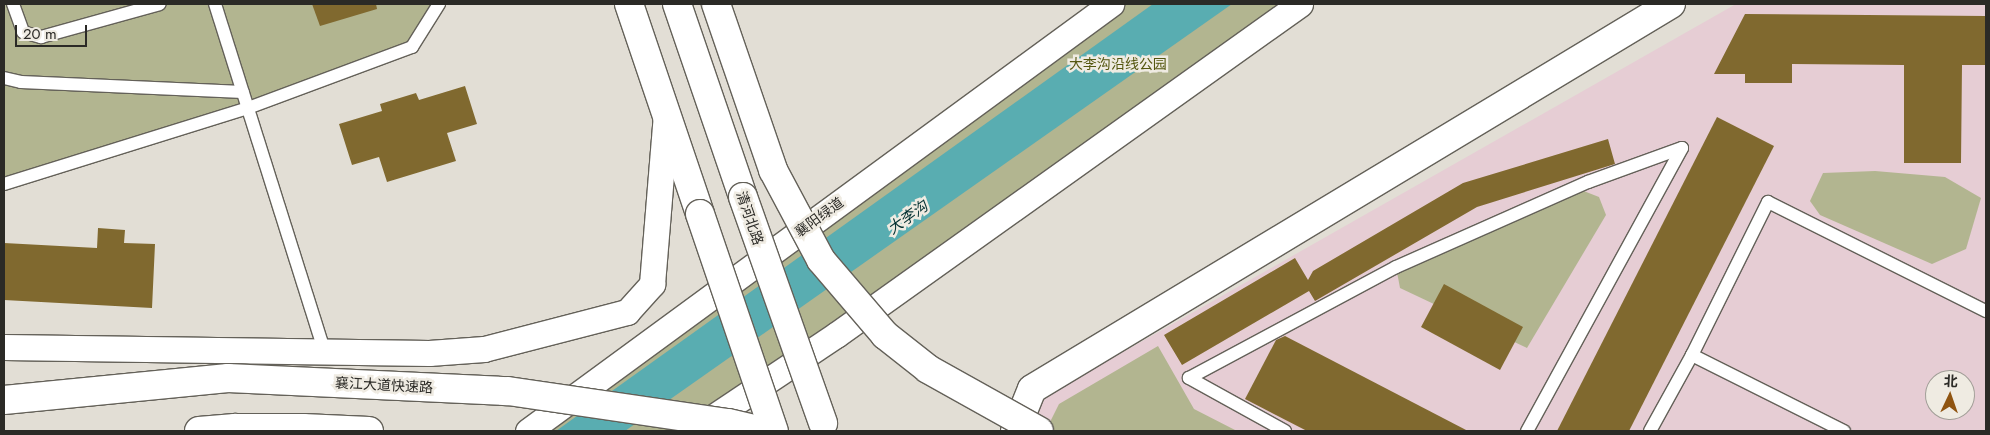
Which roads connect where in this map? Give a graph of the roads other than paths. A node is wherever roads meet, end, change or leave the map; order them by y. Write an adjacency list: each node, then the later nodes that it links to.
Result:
1 (13, 4): 2 (lane)
2 (160, 4)
3 (215, 4): 12 (lane)
4 (440, 4): 13 (lane)
5 (629, 4): 14 (main road)
6 (677, 4): 21 (main road, 清河北路, bridge)
7 (716, 4): 30 (main road, bridge)
8 (1112, 4): 25 (street, 襄阳绿道)
9 (1300, 4): 26 (street)
10 (1671, 4): 29 (main road)
11 (4, 78): 12 (lane)
12 (243, 92): 13 (lane)
13 (248, 108): 15 (lane); 18 (lane)
14 (666, 114): 18 (street); 28 (main road, bridge)
15 (4, 184)
16 (1986, 311): 19 (lane)
17 (4, 347): 18 (street)
18 (326, 352)
19 (1692, 356): 33 (lane); 34 (lane)
20 (4, 400): 27 (main road, 襄江大道快速路, bridge)
21 (824, 427)
22 (316, 430): 23 (main road); 24 (main road)
23 (198, 431)
24 (369, 431)
25 (528, 431)
26 (692, 431)
27 (762, 431)
28 (774, 431)
29 (1015, 431)
30 (1039, 431)
31 (1285, 431): 32 (lane)
32 (1527, 431)
33 (1650, 431)
34 (1844, 431)

